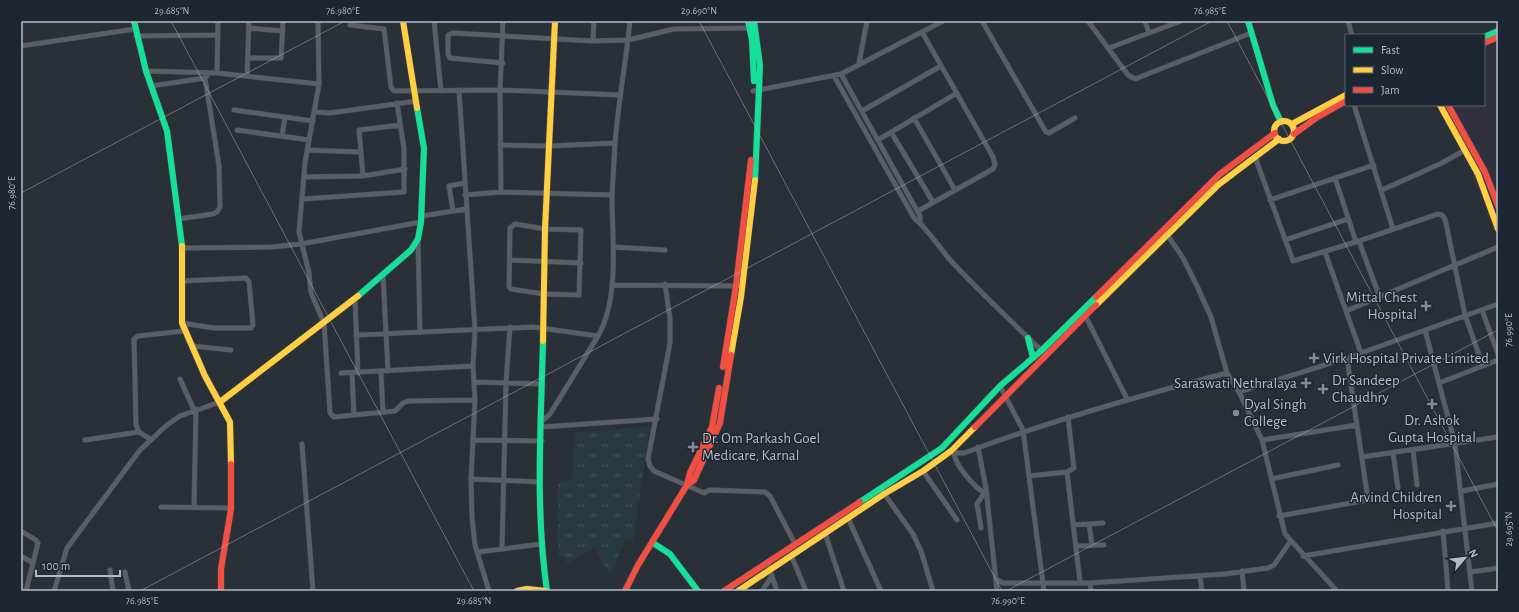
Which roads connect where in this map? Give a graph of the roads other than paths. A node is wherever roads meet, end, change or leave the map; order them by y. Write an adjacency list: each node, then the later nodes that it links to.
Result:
1 (134, 21): 25 (main road)
2 (218, 21): 30 (street)
3 (249, 21): 22 (street)
4 (283, 21): 23 (street)
5 (318, 21): 51 (street)
6 (403, 21): 56 (main road)
7 (434, 21): 57 (street)
8 (503, 21): 31 (street)
9 (555, 21): 34 (main road)
10 (594, 21): 36 (street)
11 (630, 21): 35 (street)
12 (867, 21): 42 (street)
13 (944, 21): 26 (street)
14 (982, 21): 72 (street)
15 (1088, 21): 39 (street)
16 (1145, 21): 27 (street)
17 (1181, 21): 27 (street)
18 (1248, 21): 28 (main road)
19 (1348, 21): 29 (street)
20 (752, 24): 35 (street); 55 (main road)
21 (350, 25): 56 (street)
22 (248, 28): 23 (street); 40 (street)
23 (283, 31): 40 (street)
24 (1498, 31): 32 (main road)
25 (136, 32): 30 (street); 38 (street); 44 (main road)
26 (922, 32): 42 (street); 43 (street)
27 (1149, 33): 39 (street)
28 (1252, 33): 39 (street); 74 (main road)
29 (1352, 34)
30 (218, 35): 46 (street)
31 (503, 36): 34 (street); 41 (street); 41 (street)
32 (1485, 37)
33 (1498, 37): 37 (main road)
34 (554, 39): 36 (street); 59 (main road)
35 (628, 40): 36 (street); 60 (street)
36 (593, 41)
37 (1485, 43)
38 (21, 46)
39 (1109, 48)
40 (248, 58): 48 (street)
41 (503, 63): 54 (street)
42 (859, 63): 47 (street)
43 (941, 66): 58 (street); 68 (street)
44 (146, 71): 45 (street); 52 (main road)
45 (208, 72): 46 (street); 50 (street)
46 (217, 73): 48 (street)
47 (841, 74): 49 (street); 68 (street)
48 (247, 76): 51 (street)
49 (834, 76): 55 (street); 114 (street)
50 (206, 78): 52 (street); 112 (street)
51 (318, 84): 69 (street)
52 (151, 86): 112 (main road)
53 (459, 90): 54 (street); 57 (street); 97 (street)
54 (500, 90): 59 (street); 86 (street)
55 (756, 90): 136 (main road)
56 (416, 91): 57 (street); 62 (main road)
57 (441, 91)
58 (957, 93): 71 (street); 98 (street)
59 (552, 94): 60 (street); 87 (main road)
60 (620, 95): 85 (street)
61 (1345, 96): 75 (main road)
62 (417, 100): 64 (street); 113 (main road)
63 (1345, 102): 80 (main road)
64 (397, 103): 69 (street); 76 (street)
65 (1354, 106): 92 (street)
66 (1444, 106): 89 (main road); 107 (main road)
67 (234, 110): 70 (street)
68 (862, 111): 84 (street)
69 (315, 112): 73 (street)
70 (285, 117): 73 (street); 81 (street)
71 (914, 118): 78 (street); 98 (street)
72 (1075, 118)
73 (313, 121): 83 (street)
74 (1281, 122): 75 (main road); 79 (main road)
75 (1292, 124): 80 (main road)
76 (400, 125): 90 (street); 93 (street)
77 (237, 130): 81 (street)
78 (891, 132): 84 (street); 106 (street)
79 (1275, 133): 82 (main road); 118 (main road)
80 (1294, 134): 82 (main road)
81 (282, 136): 83 (street)
82 (1279, 139): 91 (main road)
83 (309, 140): 88 (street)
84 (878, 140): 110 (street)
85 (615, 143): 87 (street); 103 (street)
86 (500, 144): 87 (street); 100 (street)
87 (549, 146): 102 (main road)
88 (307, 150): 90 (street); 95 (street)
89 (1465, 150): 99 (street); 117 (main road)
90 (360, 152): 94 (street)
91 (1255, 157): 105 (street); 118 (main road)
92 (1374, 165): 96 (street); 99 (street)
93 (405, 169): 94 (street); 104 (street)
94 (362, 176): 95 (street)
95 (304, 177): 104 (street)
96 (1335, 178): 105 (street); 111 (street)
97 (464, 183): 101 (street); 109 (street)
98 (955, 190): 106 (street)
99 (1382, 190): 116 (street)
100 (501, 192): 101 (street); 102 (street)
101 (465, 195): 108 (street)
102 (548, 195): 103 (street); 115 (main road)
103 (612, 195): 124 (street)
104 (303, 199): 122 (street)
105 (1270, 200): 120 (street)
106 (933, 202): 110 (street)
107 (1498, 206)
108 (466, 209): 109 (street); 149 (street)
109 (453, 211): 113 (street)
110 (918, 211): 114 (street)
111 (1348, 218): 120 (street); 121 (street)
112 (178, 219): 125 (main road)
113 (422, 219): 119 (main road); 122 (street)
114 (920, 223): 156 (street)
115 (545, 228): 128 (street); 129 (main road); 130 (street)
116 (1393, 229): 121 (street); 131 (street)
117 (1498, 229)
118 (1166, 232): 143 (main road); 172 (street)
119 (418, 239): 132 (main road); 152 (street)
120 (1285, 240): 127 (street)
121 (1358, 242): 127 (street); 138 (street)
122 (301, 244): 125 (street); 146 (street)
123 (1498, 246): 131 (street)
124 (613, 247): 126 (street); 135 (street)
125 (182, 248): 133 (main road)
126 (664, 250)
127 (1325, 252): 142 (street)
128 (510, 260): 129 (street); 137 (street)
129 (545, 262): 130 (street); 137 (main road)
130 (581, 263): 137 (street)
131 (1455, 266): 138 (street); 144 (street)
132 (383, 275): 139 (main road); 153 (street)
133 (182, 281): 145 (main road); 145 (street)
134 (665, 284): 135 (street); 136 (street); 188 (street)
135 (612, 285): 155 (street)
136 (739, 286): 218 (main road)
137 (544, 294): 148 (main road)
138 (1380, 298): 142 (street)
139 (355, 299): 146 (main road); 154 (street)
140 (1498, 304): 141 (street)
141 (1482, 310): 144 (street); 161 (street)
142 (1346, 311): 160 (street)
143 (1084, 312): 159 (main road); 181 (street)
144 (1465, 316): 150 (street); 166 (street)
145 (182, 323): 151 (main road)
146 (324, 323): 183 (main road); 186 (street)
147 (510, 327): 148 (street); 149 (street); 175 (street)
148 (544, 328): 155 (street); 177 (main road)
149 (476, 330): 152 (street); 165 (street)
150 (1425, 330): 160 (street); 176 (street)
151 (184, 331): 157 (main road); 192 (street)
152 (420, 332): 153 (street)
153 (386, 333): 154 (street); 167 (street)
154 (356, 335): 171 (street)
155 (598, 336): 189 (street)
156 (1028, 338): 159 (street); 162 (main road)
157 (192, 346): 158 (street); 183 (main road)
158 (231, 350)
159 (1043, 353): 162 (main road); 180 (main road)
160 (1361, 353): 163 (street)
161 (1498, 354)
162 (1033, 358): 178 (main road)
163 (1347, 358): 179 (street); 190 (street)
164 (1498, 360): 166 (street)
165 (473, 366): 167 (street); 174 (street)
166 (1483, 366): 176 (street)
167 (388, 371): 168 (street)
168 (381, 372): 171 (street); 185 (street)
169 (341, 373): 170 (street)
170 (352, 373): 171 (street); 186 (street)
171 (358, 373)
172 (1226, 373): 179 (street); 181 (street)
173 (180, 379): 184 (street)
174 (474, 382): 175 (street); 182 (street)
175 (506, 383): 177 (street); 197 (street)
176 (1439, 383): 201 (street)
177 (543, 384): 189 (main road)
178 (1000, 386): 180 (street); 210 (main road)
179 (1239, 392): 198 (street)
180 (1005, 396): 191 (street); 204 (main road)
181 (1127, 399): 187 (street)
182 (475, 400): 185 (street); 196 (street)
183 (220, 402): 184 (street); 228 (main road)
184 (195, 410): 194 (street); 227 (street)
185 (383, 412): 186 (street)
186 (354, 415)
187 (1068, 417): 191 (street); 209 (street)
188 (657, 418): 189 (street); 218 (street)
189 (542, 424): 199 (main road)
190 (1357, 425): 198 (street); 206 (street)
191 (1023, 430): 202 (street); 211 (street)
192 (139, 432): 194 (street); 195 (street)
193 (1498, 437): 201 (street)
194 (150, 439): 271 (street)
195 (85, 440)
196 (473, 440): 197 (street); 212 (street)
197 (504, 440): 199 (street); 214 (street)
198 (1262, 440): 213 (street)
199 (542, 441): 216 (main road)
200 (302, 444): 275 (street)
201 (1455, 444): 203 (street); 222 (street)
202 (978, 447): 204 (street); 224 (street)
203 (1413, 450): 205 (street); 219 (street)
204 (952, 452): 208 (main road); 224 (street)
205 (1393, 453): 206 (street); 221 (street)
206 (1362, 457): 230 (street)
207 (1338, 465): 213 (street)
208 (923, 471): 215 (main road); 232 (street)
209 (1067, 472): 211 (street); 236 (street)
210 (902, 474): 215 (main road); 220 (main road)
211 (1029, 476): 266 (street)
212 (471, 479): 214 (street); 250 (street)
213 (1271, 479): 230 (street)
214 (503, 480): 216 (street); 249 (street)
215 (905, 481): 223 (main road)
216 (540, 482): 244 (main road)
217 (1498, 484): 222 (street)
218 (687, 485): 243 (main road); 245 (street)
219 (1417, 485)
220 (880, 487): 223 (street); 225 (main road)
221 (1398, 488)
222 (1462, 491): 237 (street)
223 (884, 494): 229 (main road); 289 (street)
224 (985, 494): 238 (street); 264 (street)
225 (857, 503): 229 (main road); 245 (main road)
226 (161, 507): 227 (street)
227 (194, 507): 228 (street)
228 (231, 508): 274 (main road)
229 (861, 510): 231 (main road)
230 (1279, 516): 242 (street)
231 (848, 518): 241 (main road); 288 (street)
232 (958, 520)
233 (1103, 523): 235 (street)
234 (1498, 523): 237 (street)
235 (1089, 524): 236 (street); 246 (street)
236 (1074, 525): 248 (street)
237 (1466, 527): 240 (street); 261 (street)
238 (981, 528)
239 (21, 531): 256 (street)
240 (1443, 532): 253 (street); 269 (street)
241 (825, 533): 254 (main road); 287 (street)
242 (1290, 542): 253 (street); 260 (street)
243 (652, 543): 251 (main road); 281 (main road)
244 (541, 544): 249 (street); 278 (main road)
245 (795, 544): 255 (main road)
246 (1092, 545): 247 (street); 248 (street)
247 (1104, 545)
248 (1076, 546): 265 (street)
249 (502, 549): 250 (street)
250 (478, 552): 276 (street)
251 (646, 554): 279 (main road); 280 (main road)
252 (21, 556): 256 (street)
253 (1303, 556): 295 (street)
254 (792, 557): 262 (main road); 286 (street)
255 (768, 562): 262 (street); 282 (main road)
256 (33, 563): 270 (street)
257 (1498, 568): 261 (street)
258 (110, 570): 272 (street)
259 (125, 572): 273 (street)
260 (1242, 572): 263 (street); 294 (street)
261 (1470, 572): 296 (street)
262 (771, 574): 283 (main road); 284 (street); 285 (street)
263 (1200, 576): 267 (street); 293 (street)
264 (996, 579): 266 (street); 290 (street)
265 (1080, 582): 266 (street); 267 (street)
266 (1044, 583): 291 (street)
267 (1090, 583): 292 (street)
268 (21, 589): 270 (street)
269 (1448, 590)
270 (25, 591)
271 (54, 591)
272 (113, 591)
273 (129, 591)
274 (221, 591)
275 (313, 591)
276 (489, 591)
277 (517, 591): 278 (main road)
278 (546, 591)
279 (625, 591)
280 (630, 591)
281 (698, 591)
282 (724, 591)
283 (738, 591)
284 (762, 591)
285 (777, 591)
286 (806, 591)
287 (844, 591)
288 (881, 591)
289 (934, 591)
290 (997, 591)
291 (1044, 591)
292 (1091, 591)
293 (1202, 591)
294 (1244, 591)
295 (1337, 591)
296 (1472, 591)

